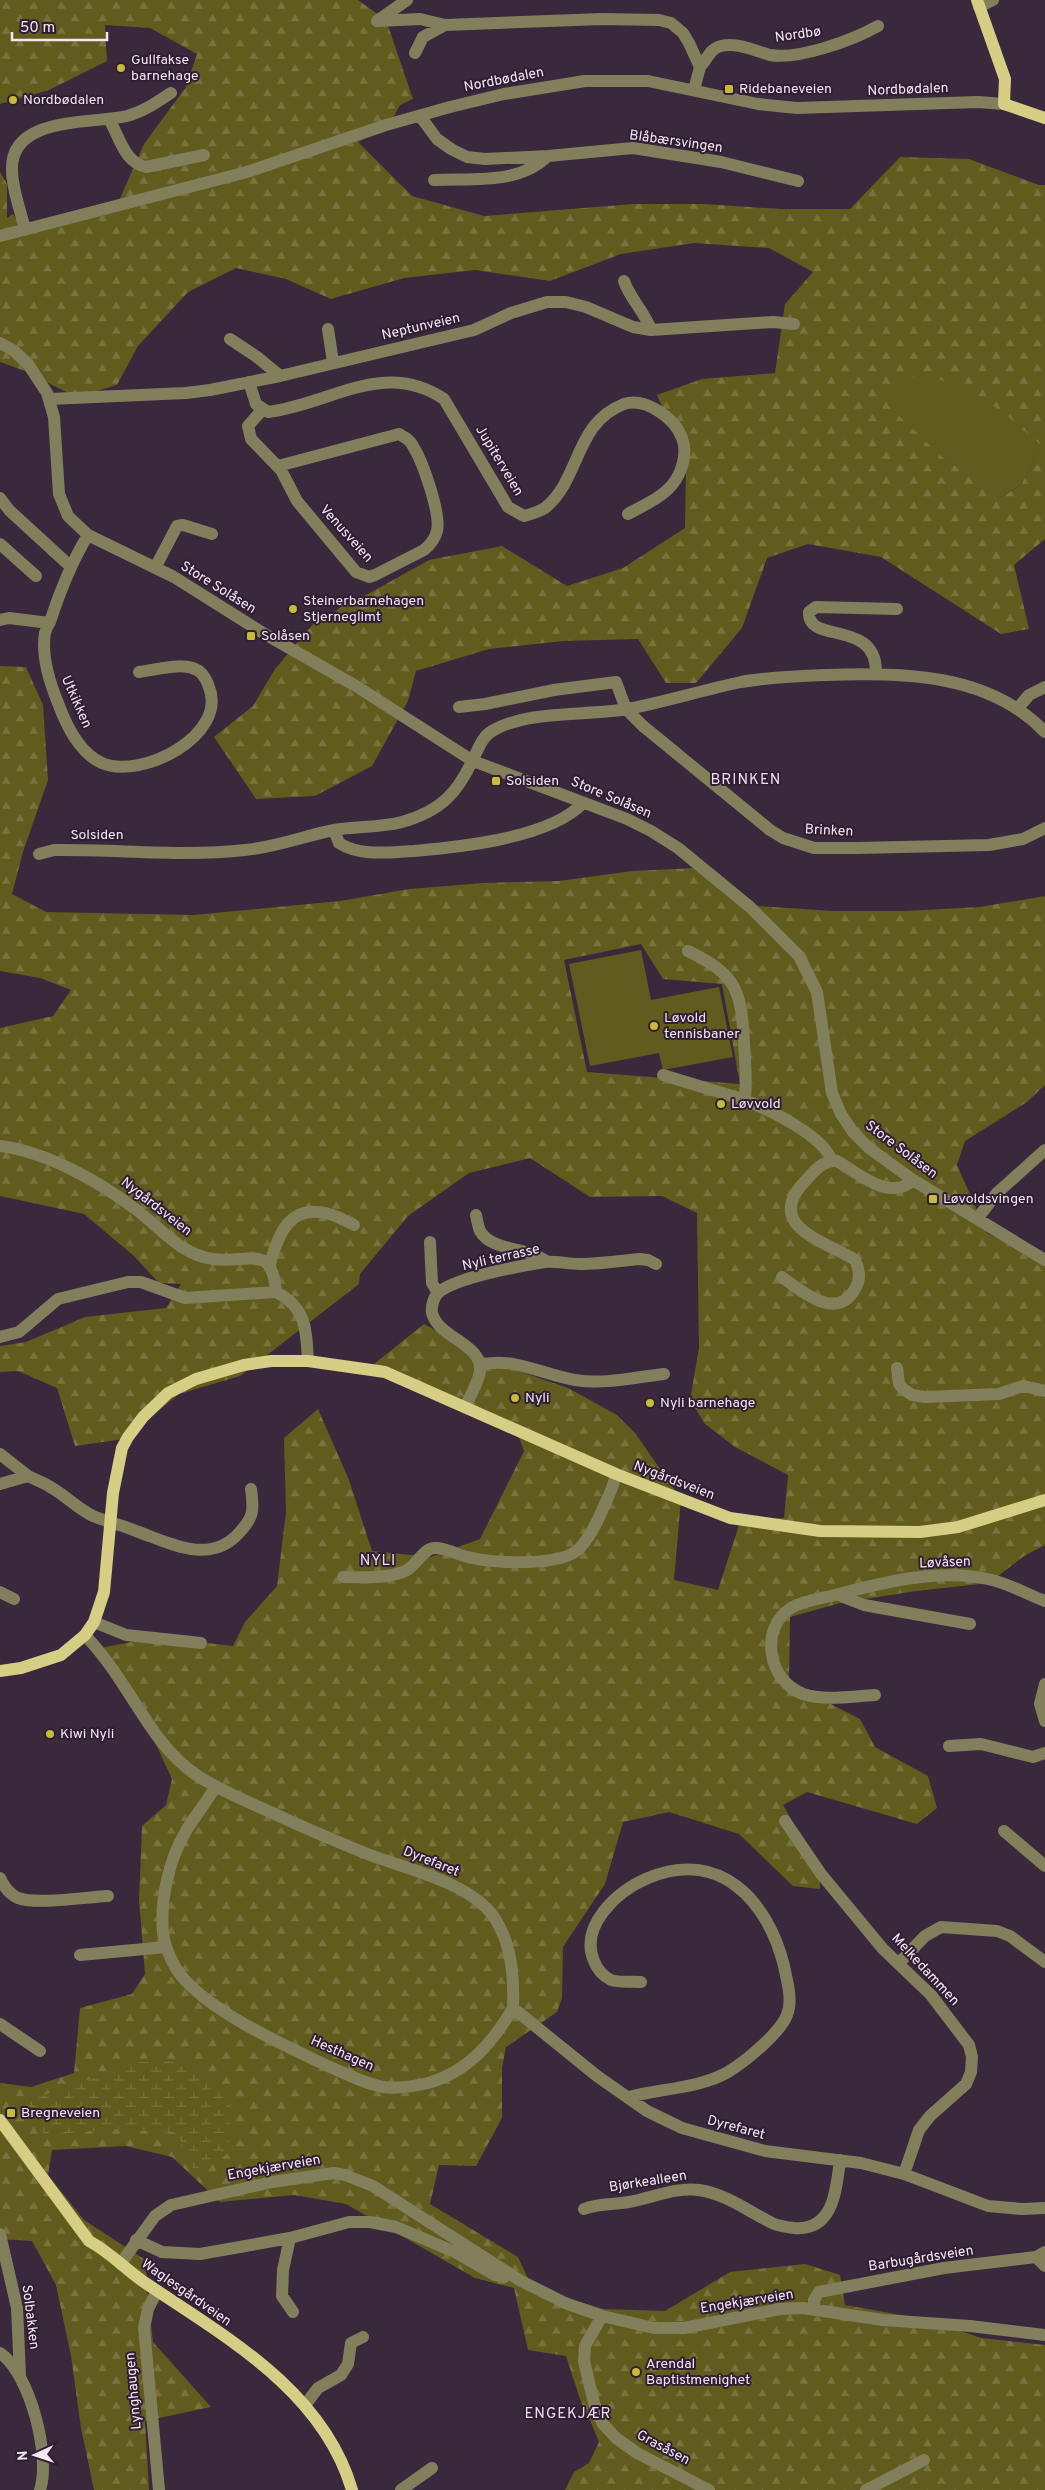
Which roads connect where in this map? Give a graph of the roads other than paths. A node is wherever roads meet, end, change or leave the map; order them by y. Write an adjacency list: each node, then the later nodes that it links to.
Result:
1 (407, 0): 3 (street)
2 (987, 2): 9 (main road)
3 (445, 25): 5 (street); 6 (street)
4 (878, 26): 6 (street, Nordbø)
5 (415, 53)
6 (700, 67): 7 (street)
7 (694, 90): 9 (street, Nordbødalen); 10 (street, Nordbødalen)
8 (171, 93): 12 (street)
9 (1004, 104): 11 (main road)
10 (420, 116): 14 (street, Blåbærsvingen); 17 (street, Nordbødalen)
11 (1045, 118)
12 (109, 120): 13 (street); 17 (street)
13 (204, 155)
14 (548, 156): 15 (street, Blåbærsvingen); 16 (street, Blåbærsvingen)
15 (434, 180)
16 (798, 181)
17 (25, 230): 18 (street, Nordbødalen)
18 (0, 236)
19 (624, 281): 22 (street)
20 (794, 324): 22 (street, Neptunveien)
21 (328, 329): 25 (street)
22 (651, 330): 25 (street, Neptunveien)
23 (230, 339): 26 (street)
24 (0, 343): 28 (street, Store Solåsen)
25 (333, 362): 26 (street, Neptunveien)
26 (280, 376): 27 (street, Neptunveien)
27 (249, 382): 28 (street, Neptunveien); 29 (street)
28 (49, 399): 34 (street, Store Solåsen)
29 (262, 410): 30 (street, Venusveien); 32 (street, Jupiterveien)
30 (278, 466): 30 (street, Venusveien)
31 (0, 498): 36 (street)
32 (628, 514)
33 (212, 534): 37 (street)
34 (88, 535): 36 (street, Utkikken); 37 (street, Store Solåsen)
35 (0, 544): 38 (street)
36 (70, 566): 41 (street, Utkikken)
37 (155, 568): 49 (street, Store Solåsen)
38 (36, 576)
39 (897, 609): 43 (street)
40 (0, 620): 41 (street)
41 (49, 623): 42 (street, Utkikken)
42 (139, 672)
43 (876, 673): 46 (street); 47 (street)
44 (1045, 687): 46 (street)
45 (459, 707): 47 (street, Brinken)
46 (1018, 708): 48 (street)
47 (626, 709): 49 (street); 51 (street, Brinken)
48 (1045, 732)
49 (473, 761): 50 (street, Store Solåsen); 52 (street, Solsiden)
50 (583, 803): 52 (street); 60 (street, Store Solåsen)
51 (1045, 828)
52 (334, 830): 53 (street, Solsiden)
53 (39, 854)
54 (688, 951): 56 (street)
55 (663, 1075): 56 (street)
56 (745, 1100): 59 (street)
57 (0, 1146): 67 (street, Nygårdsveien)
58 (1045, 1150): 62 (street)
59 (832, 1160): 60 (street); 69 (street)
60 (912, 1180): 62 (street, Store Solåsen)
61 (476, 1215): 66 (street)
62 (977, 1219): 65 (street, Store Solåsen)
63 (354, 1225): 67 (street)
64 (430, 1242): 71 (street)
65 (1045, 1260)
66 (547, 1262): 68 (street, Nyli terrasse); 71 (street, Nyli terrasse)
67 (270, 1264): 70 (street)
68 (656, 1264)
69 (782, 1277)
70 (276, 1292): 72 (street); 73 (street)
71 (438, 1293): 74 (street)
72 (0, 1337)
73 (308, 1361): 78 (main road, Nygårdsveien); 85 (main road, Nygårdsveien)
74 (480, 1365): 76 (street); 78 (street)
75 (897, 1368): 77 (street)
76 (664, 1374)
77 (1045, 1391)
78 (465, 1407): 80 (main road, Nygårdsveien)
79 (0, 1454): 81 (street)
80 (616, 1474): 84 (main road, Nygårdsveien); 86 (street)
81 (28, 1476): 82 (street); 85 (street)
82 (0, 1484)
83 (251, 1489): 85 (street)
84 (1045, 1500)
85 (111, 1522): 91 (main road, Nygårdsveien)
86 (343, 1577)
87 (0, 1592): 89 (street)
88 (842, 1593): 90 (street, Løvåsen); 92 (street); 97 (street, Løvåsen)
89 (14, 1599)
90 (1045, 1601)
91 (94, 1622): 93 (main road, Nygårdsveien); 94 (street)
92 (970, 1624)
93 (85, 1635): 95 (main road, Nygårdsveien); 101 (street, Dyrefaret)
94 (201, 1644)
95 (0, 1671)
96 (1045, 1684): 98 (street)
97 (875, 1695)
98 (1045, 1721)
99 (949, 1746): 100 (street)
100 (1045, 1753)
101 (215, 1787): 107 (street, Hesthagen); 112 (street, Dyrefaret)
102 (786, 1821): 109 (street, Melkedammen)
103 (1004, 1831): 104 (street)
104 (1045, 1866)
105 (0, 1878): 106 (street)
106 (108, 1896)
107 (166, 1947): 108 (street); 112 (street, Hesthagen)
108 (80, 1955)
109 (899, 1962): 110 (street); 118 (street, Melkedammen)
110 (1045, 1962)
111 (641, 1982): 115 (street)
112 (514, 2008): 115 (street, Dyrefaret)
113 (0, 2024): 114 (street)
114 (40, 2051)
115 (629, 2097): 117 (street, Dyrefaret)
116 (0, 2120): 126 (main road, Waglesgårdveien)
117 (840, 2160): 118 (street, Dyrefaret); 120 (street, Bjørkealleen)
118 (904, 2174): 119 (street)
119 (1045, 2208)
120 (584, 2209)
121 (338, 2225): 123 (street, Waglesgårdveien); 127 (street, Engekjærveien)
122 (0, 2234): 135 (street, Solbakken)
123 (290, 2238): 124 (street, Waglesgårdveien); 130 (street)
124 (136, 2240): 126 (street, Engekjærveien); 127 (street, Engekjærveien)
125 (1042, 2258): 129 (street, Barbugårdsveien)
126 (120, 2263): 128 (main road, Waglesgårdveien)
127 (521, 2281): 131 (street, Engekjærveien)
128 (157, 2291): 136 (main road, Waglesgårdveien); 140 (street, Lynghaugen)
129 (814, 2309): 131 (street, Engekjærveien); 132 (street, Engekjærveien)
130 (293, 2312)
131 (602, 2316): 143 (street, Grasåsen)
132 (1045, 2335)
133 (363, 2337): 136 (street)
134 (0, 2353): 135 (street, Solbakken)
135 (20, 2375): 139 (street, Solbakken)
136 (305, 2405): 141 (main road, Waglesgårdveien)
137 (924, 2460): 144 (street)
138 (432, 2468): 142 (street)
139 (40, 2490)
140 (159, 2490)
141 (352, 2490)
142 (401, 2490)
143 (709, 2490)
144 (866, 2490)

